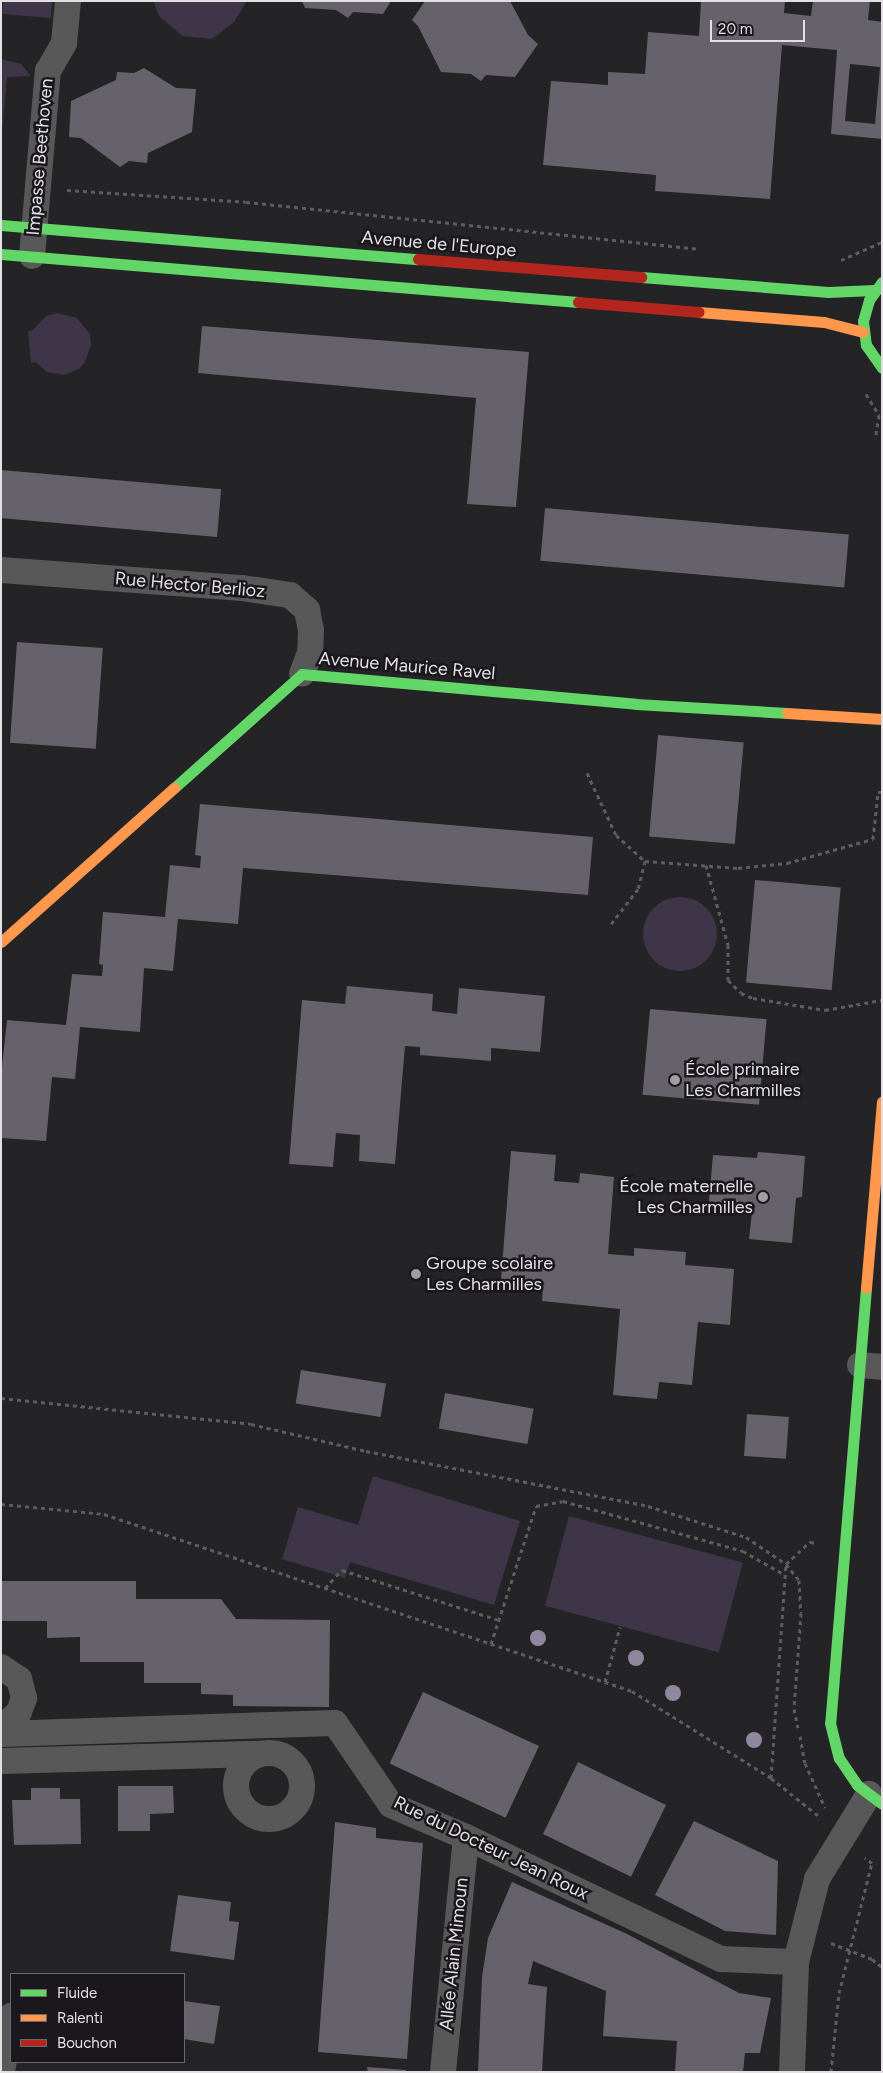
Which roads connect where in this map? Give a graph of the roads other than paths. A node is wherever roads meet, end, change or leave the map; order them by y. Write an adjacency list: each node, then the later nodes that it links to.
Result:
1 (68, 1): 3 (street, Impasse Beethoven)
2 (1, 225): 3 (street, Avenue de l'Europe)
3 (33, 227): 5 (street, Impasse Beethoven); 6 (street, Avenue de l'Europe)
4 (1, 254): 5 (street)
5 (32, 256): 7 (street)
6 (878, 286): 7 (street)
7 (863, 332): 8 (street)
8 (882, 368)
9 (1, 570): 10 (street, Rue Hector Berlioz)
10 (302, 674): 11 (street, Avenue Maurice Ravel); 12 (street, Avenue Maurice Ravel)
11 (882, 719)
12 (1, 942)
13 (882, 1102): 14 (street)
14 (871, 1366): 20 (street)
15 (1, 1667): 16 (street)
16 (1, 1729)
17 (1, 1734): 21 (street, Rue du Docteur Jean Roux)
18 (259, 1754): 19 (street)
19 (1, 1761)
20 (875, 1799): 22 (street)
21 (466, 1837): 22 (street, Rue du Docteur Jean Roux); 25 (street, Allée Alain Mimoun)
22 (796, 1962): 26 (street)
23 (10, 2022): 24 (street)
24 (2, 2072)
25 (443, 2072)
26 (792, 2072)

